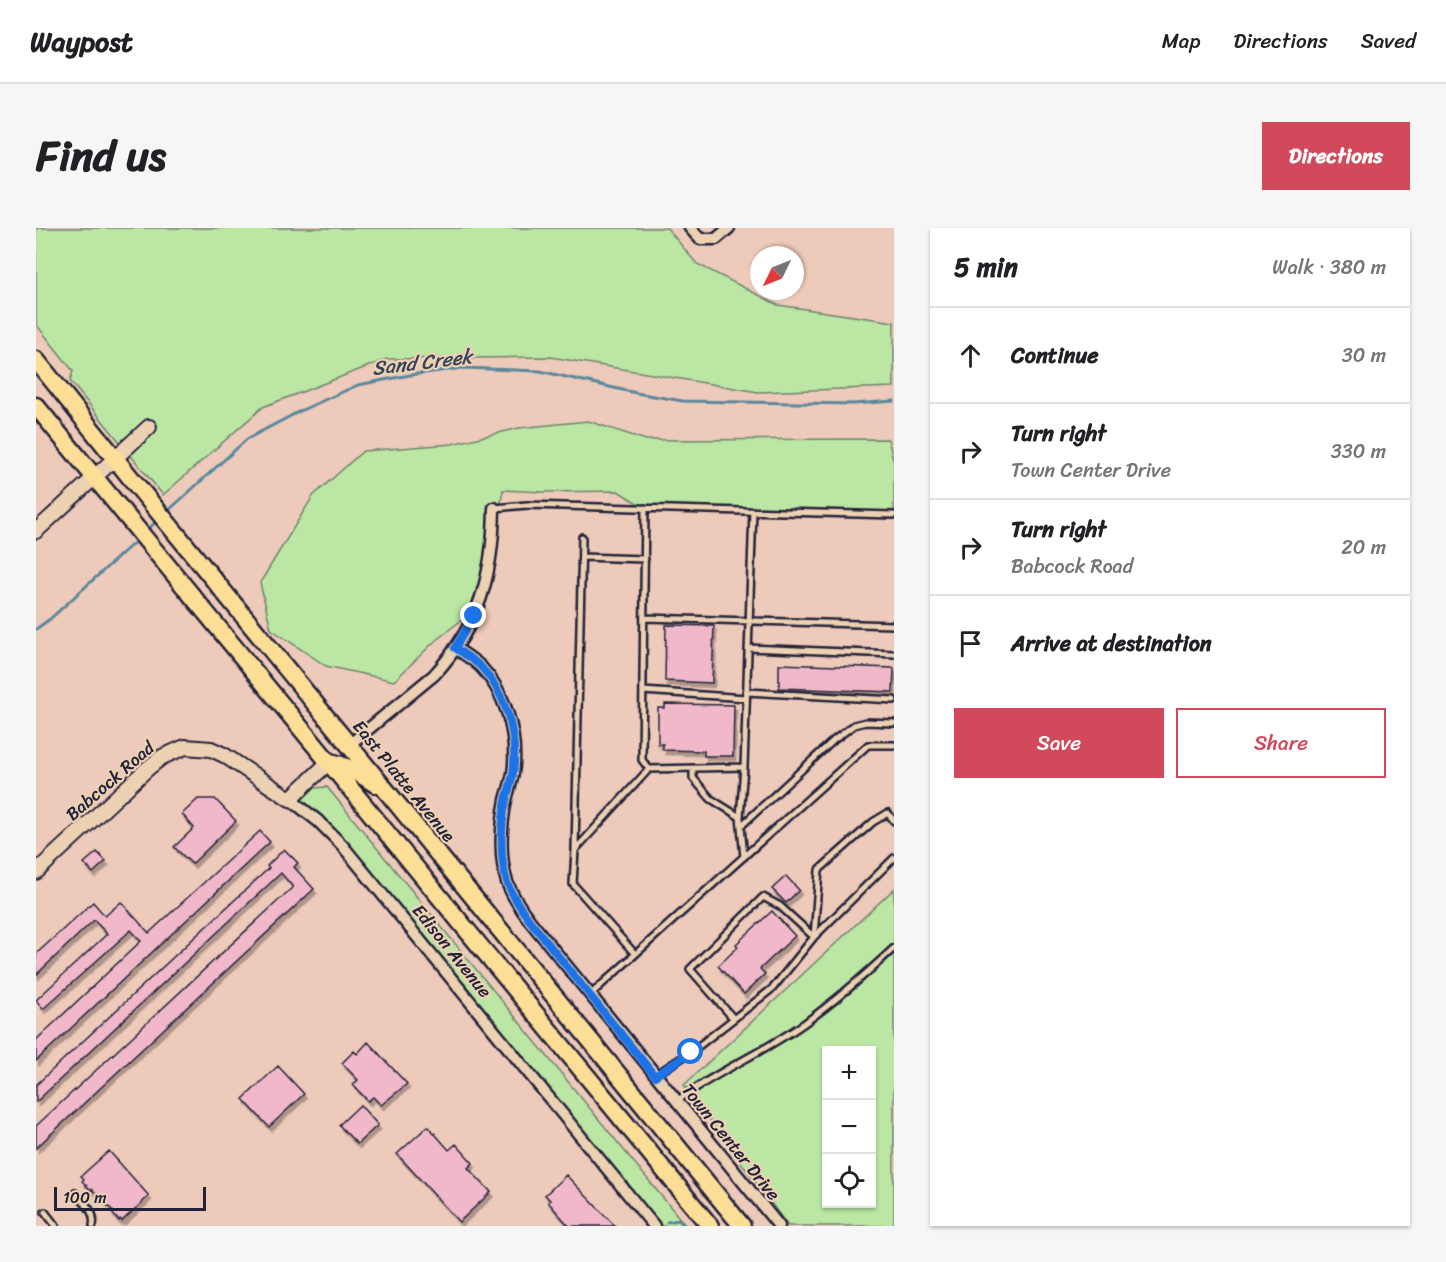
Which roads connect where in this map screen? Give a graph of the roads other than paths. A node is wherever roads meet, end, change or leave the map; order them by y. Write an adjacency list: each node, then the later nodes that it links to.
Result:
1 (690, 228): 2 (street)
2 (729, 228)
3 (36, 358): 6 (highway, East Platte Avenue)
4 (36, 406): 7 (highway)
5 (149, 427): 6 (street)
6 (115, 458): 7 (street); 28 (highway, East Platte Avenue)
7 (94, 477): 8 (street); 31 (highway)
8 (60, 508): 13 (street); 14 (street)
9 (494, 508): 10 (lane); 21 (street)
10 (645, 508): 11 (lane); 17 (lane)
11 (753, 511): 12 (lane); 19 (lane)
12 (894, 514)
13 (36, 519)
14 (36, 531)
15 (582, 537): 16 (lane)
16 (582, 557): 17 (lane); 40 (lane)
17 (645, 559): 18 (lane)
18 (644, 618): 19 (lane); 24 (lane)
19 (749, 622): 20 (lane); 22 (lane)
20 (894, 625)
21 (455, 648): 28 (street); 47 (street, Town Center Drive)
22 (748, 648): 23 (lane); 25 (lane)
23 (894, 654)
24 (643, 691): 25 (lane); 33 (lane)
25 (746, 695): 26 (lane); 32 (lane)
26 (894, 700)
27 (894, 723): 39 (lane)
28 (349, 745): 36 (highway, East Platte Avenue)
29 (894, 745): 41 (lane)
30 (185, 747): 35 (street, Edison Avenue); 43 (street, Babcock Road)
31 (329, 762): 35 (street); 36 (highway); 56 (highway)
32 (744, 767): 34 (lane); 37 (lane)
33 (649, 769): 34 (lane); 40 (lane)
34 (693, 770): 37 (lane)
35 (290, 799): 55 (street, Edison Avenue)
36 (400, 807): 57 (highway, East Platte Avenue)
37 (740, 817): 39 (lane)
38 (894, 821): 44 (lane)
39 (741, 826): 41 (lane)
40 (575, 850): 46 (lane)
41 (744, 857): 46 (lane)
42 (894, 858): 44 (lane)
43 (36, 872)
44 (814, 937): 48 (lane); 48 (lane)
45 (894, 948): 50 (lane)
46 (635, 954): 47 (lane)
47 (590, 995): 49 (street, Town Center Drive)
48 (733, 1018): 49 (lane)
49 (655, 1076): 50 (street, Town Center Drive)
50 (676, 1101): 58 (street, Town Center Drive)
51 (75, 1193): 54 (lane)
52 (45, 1212): 53 (lane)
53 (56, 1226)
54 (93, 1226)
55 (654, 1226)
56 (710, 1226)
57 (742, 1226)
58 (779, 1226)

